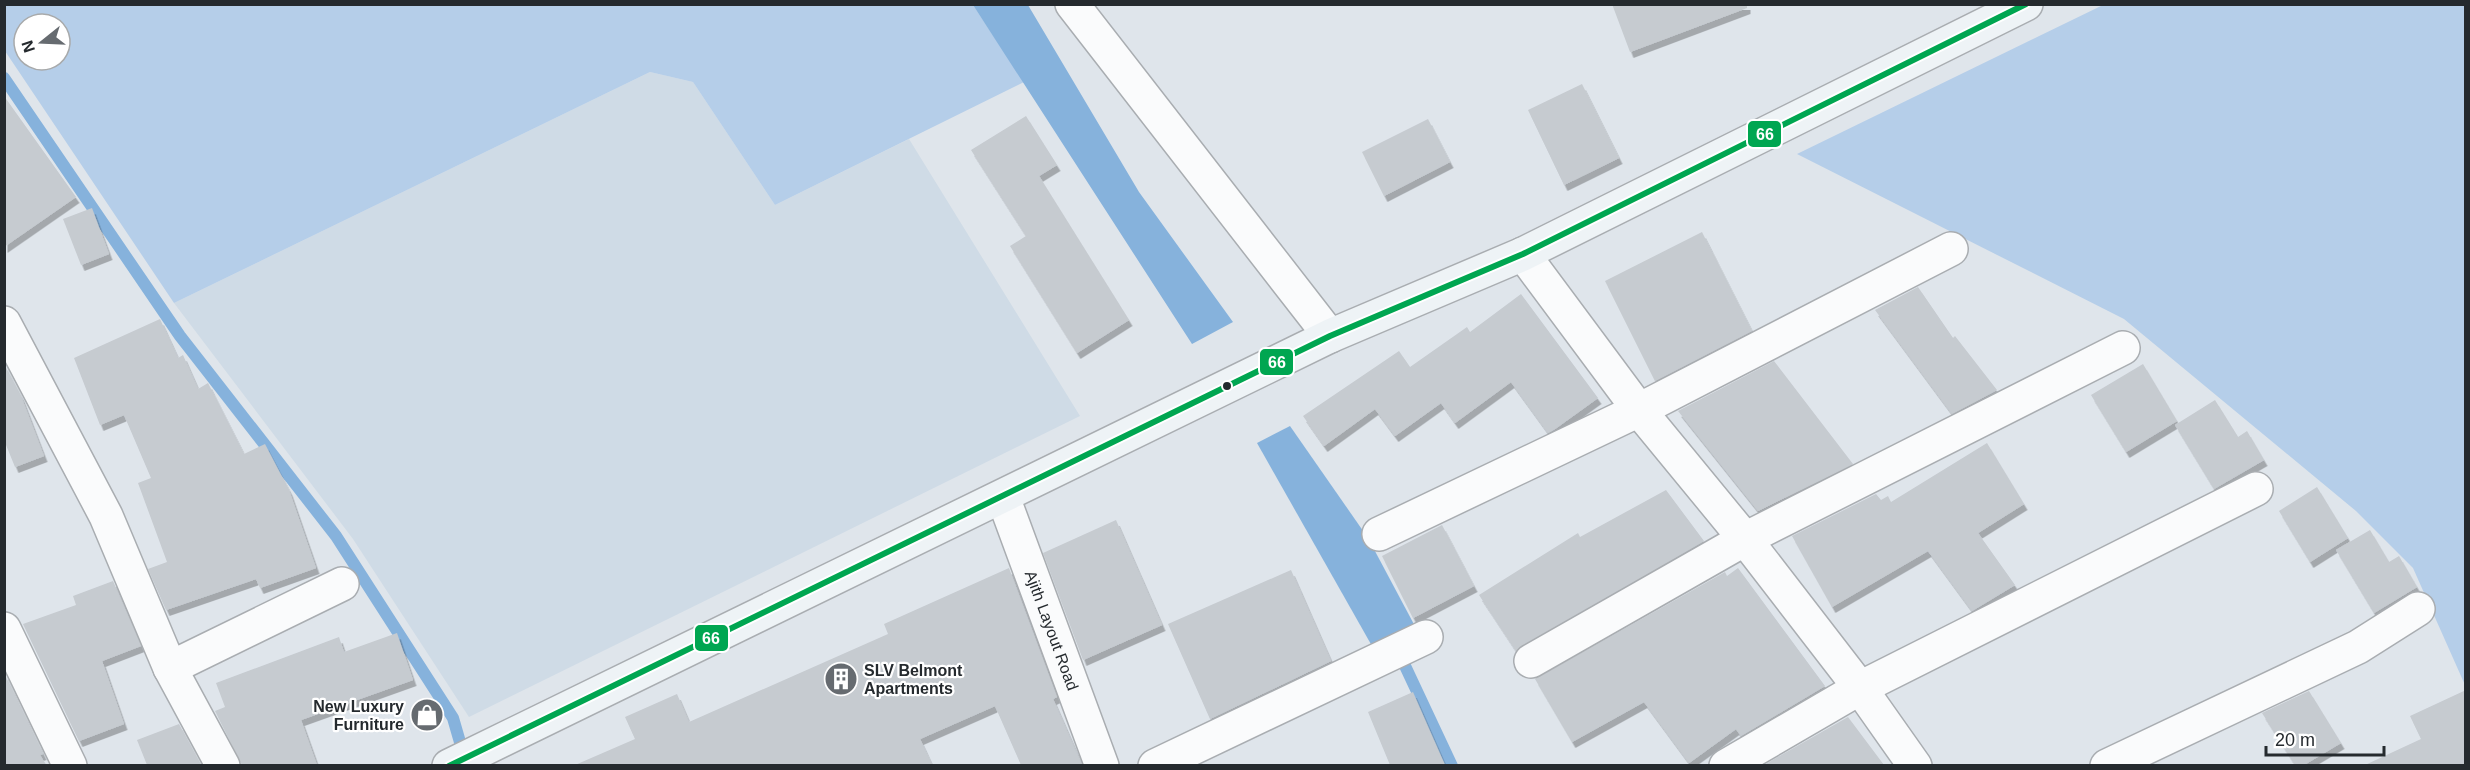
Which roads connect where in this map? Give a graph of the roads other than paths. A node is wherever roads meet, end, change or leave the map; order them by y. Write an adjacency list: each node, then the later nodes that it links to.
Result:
1 (1072, 4): 6 (street)
2 (2026, 4): 4 (main road)
3 (1951, 249): 8 (street)
4 (1523, 254): 6 (main road); 8 (street)
5 (4, 323): 18 (street)
6 (1330, 336): 10 (main road)
7 (2123, 348): 12 (street)
8 (1640, 410): 11 (street); 12 (street)
9 (2256, 489): 19 (street)
10 (1003, 497): 22 (main road); 23 (street, Ajith Layout Road)
11 (1379, 534)
12 (1745, 539): 17 (street); 19 (street)
13 (342, 584): 18 (street)
14 (2418, 609): 27 (street)
15 (4, 629): 20 (street)
16 (1426, 637): 24 (street)
17 (1531, 661)
18 (170, 668): 21 (street)
19 (1860, 688): 25 (street); 26 (street)
20 (70, 765)
21 (223, 765)
22 (449, 765)
23 (1102, 765)
24 (1155, 765)
25 (1726, 765)
26 (1915, 765)
27 (2107, 765)

